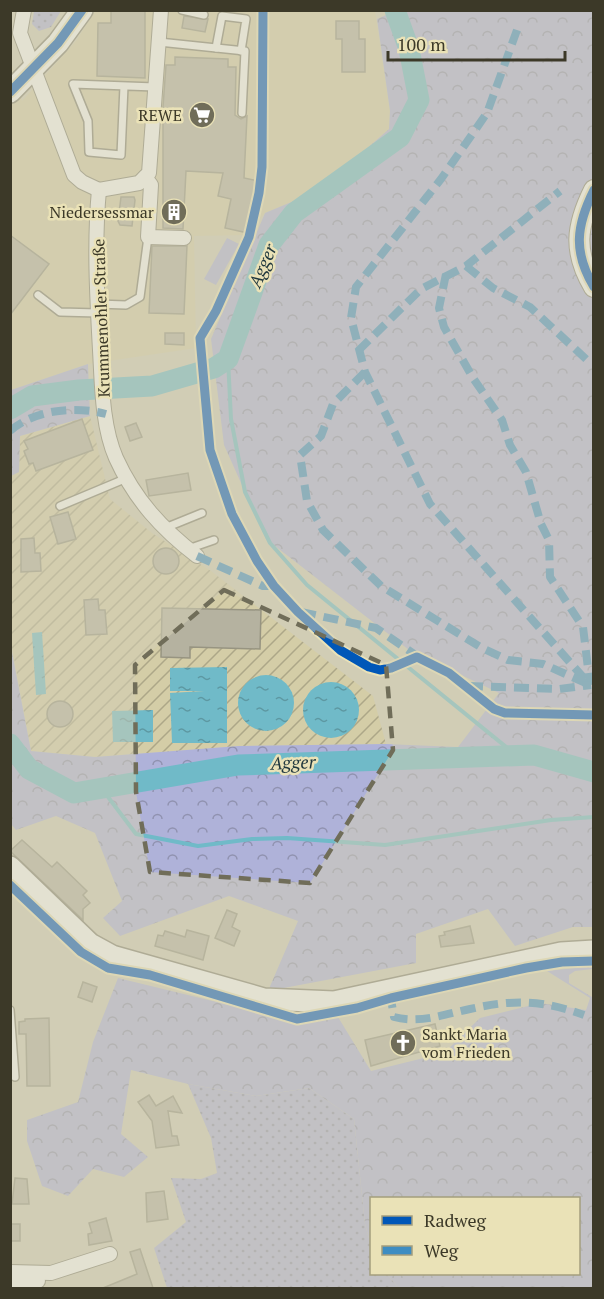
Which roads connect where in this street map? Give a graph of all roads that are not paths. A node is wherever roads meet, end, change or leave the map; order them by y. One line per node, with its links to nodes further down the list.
1 (24, 10): 11 (street)
2 (82, 10): 11 (main road)
3 (161, 10): 7 (street)
4 (182, 10): 6 (lane)
5 (262, 10): 10 (lane)
6 (204, 15)
7 (159, 42): 8 (lane); 13 (street)
8 (216, 48): 9 (lane); 9 (lane)
9 (241, 51): 15 (lane)
10 (263, 54)
11 (33, 70): 14 (main road); 17 (street)
12 (124, 86): 12 (lane); 13 (lane)
13 (155, 87): 16 (street)
14 (10, 92)
15 (242, 113)
16 (145, 177): 17 (street); 19 (street)
17 (99, 190): 23 (street, Krummenohler Straße)
18 (594, 190): 21 (main road)
19 (148, 237): 20 (street); 23 (lane)
20 (184, 238)
21 (594, 287)
22 (38, 295): 23 (lane)
23 (98, 308): 24 (street, Krummenohler Straße)
24 (127, 478): 25 (lane); 27 (street, Krummenohler Straße)
25 (60, 506)
26 (202, 513): 27 (lane)
27 (163, 529): 29 (street, Krummenohler Straße)
28 (214, 540): 29 (lane)
29 (193, 553)
30 (10, 867): 31 (main road)
31 (594, 951)
32 (10, 1010): 33 (lane)
33 (15, 1077)
34 (10, 1272): 35 (street)
35 (10, 1282)

